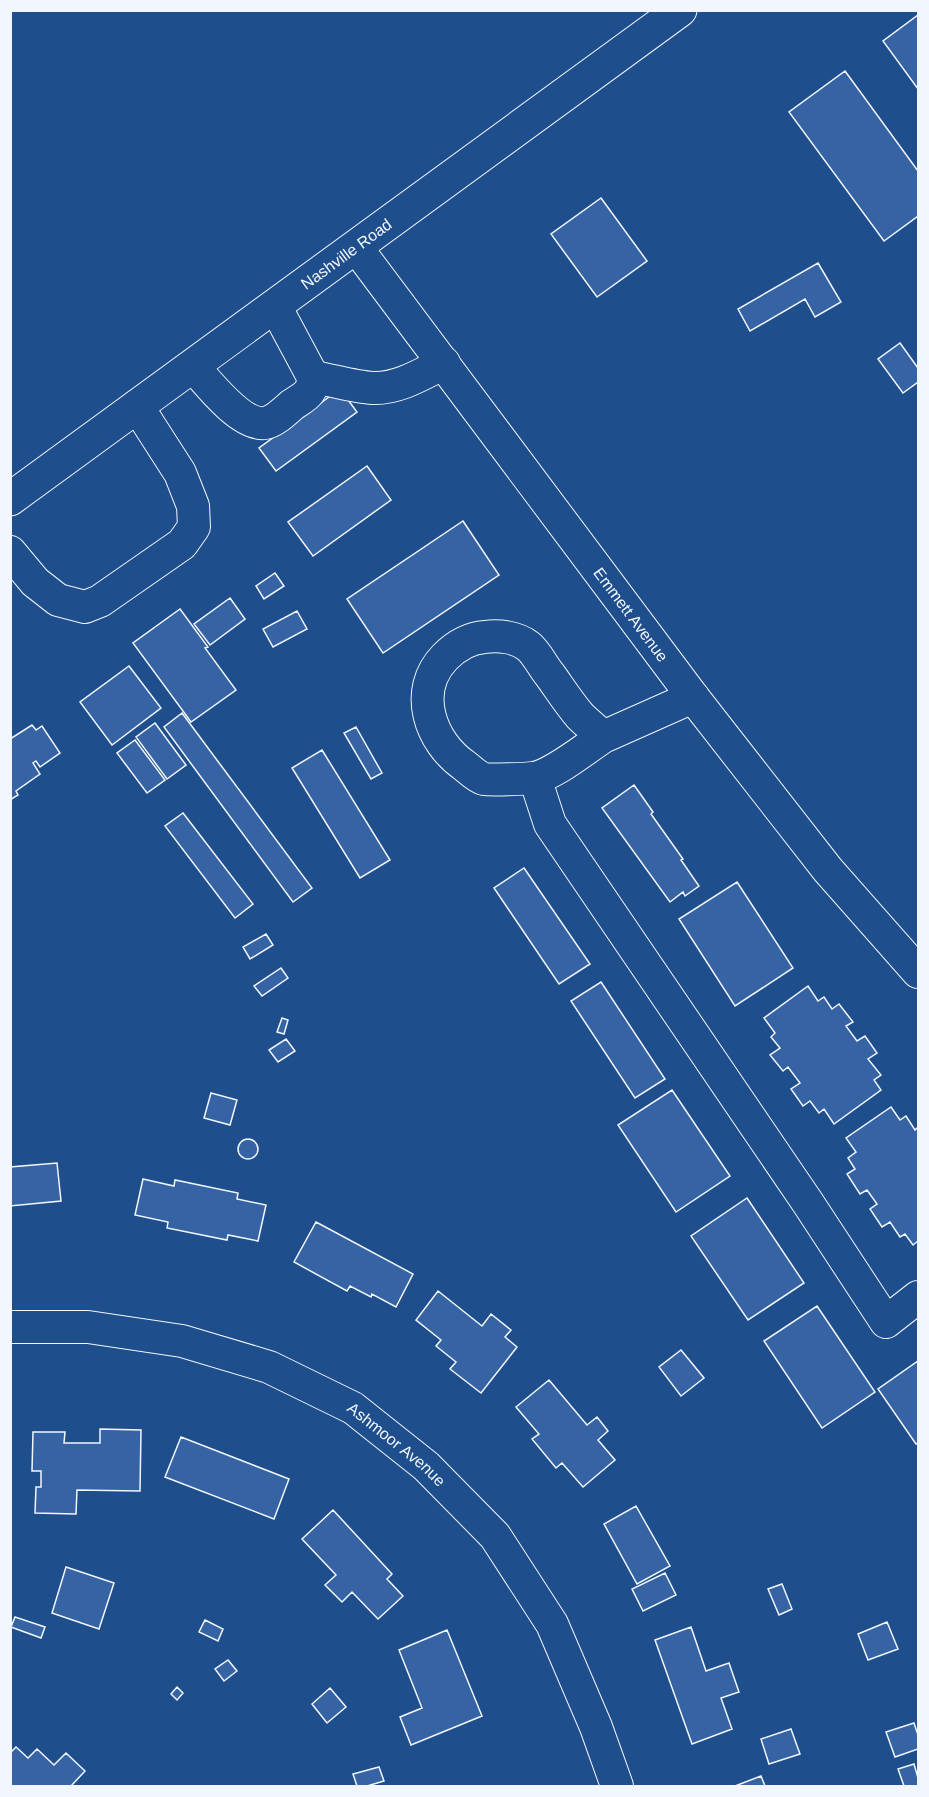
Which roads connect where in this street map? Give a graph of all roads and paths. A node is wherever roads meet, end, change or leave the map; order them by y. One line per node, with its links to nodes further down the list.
1 (680, 10): 2 (main road, Nashville Road)
2 (356, 247): 3 (main road, Nashville Road); 4 (street, Emmett Avenue)
3 (275, 306): 5 (main road, Nashville Road); 6 (street)
4 (444, 363): 6 (street); 10 (street, Emmett Avenue)
5 (193, 366): 6 (street); 7 (main road, Nashville Road)
6 (313, 377)
7 (137, 406): 8 (main road, Nashville Road); 9 (street)
8 (10, 499)
9 (10, 552)
10 (693, 697): 11 (street); 13 (street, Emmett Avenue)
11 (603, 737): 12 (street); 12 (street)
12 (535, 778): 14 (street)
13 (918, 972)
14 (918, 1297)
15 (10, 1327): 16 (street, Ashmoor Avenue)
16 (617, 1786)

